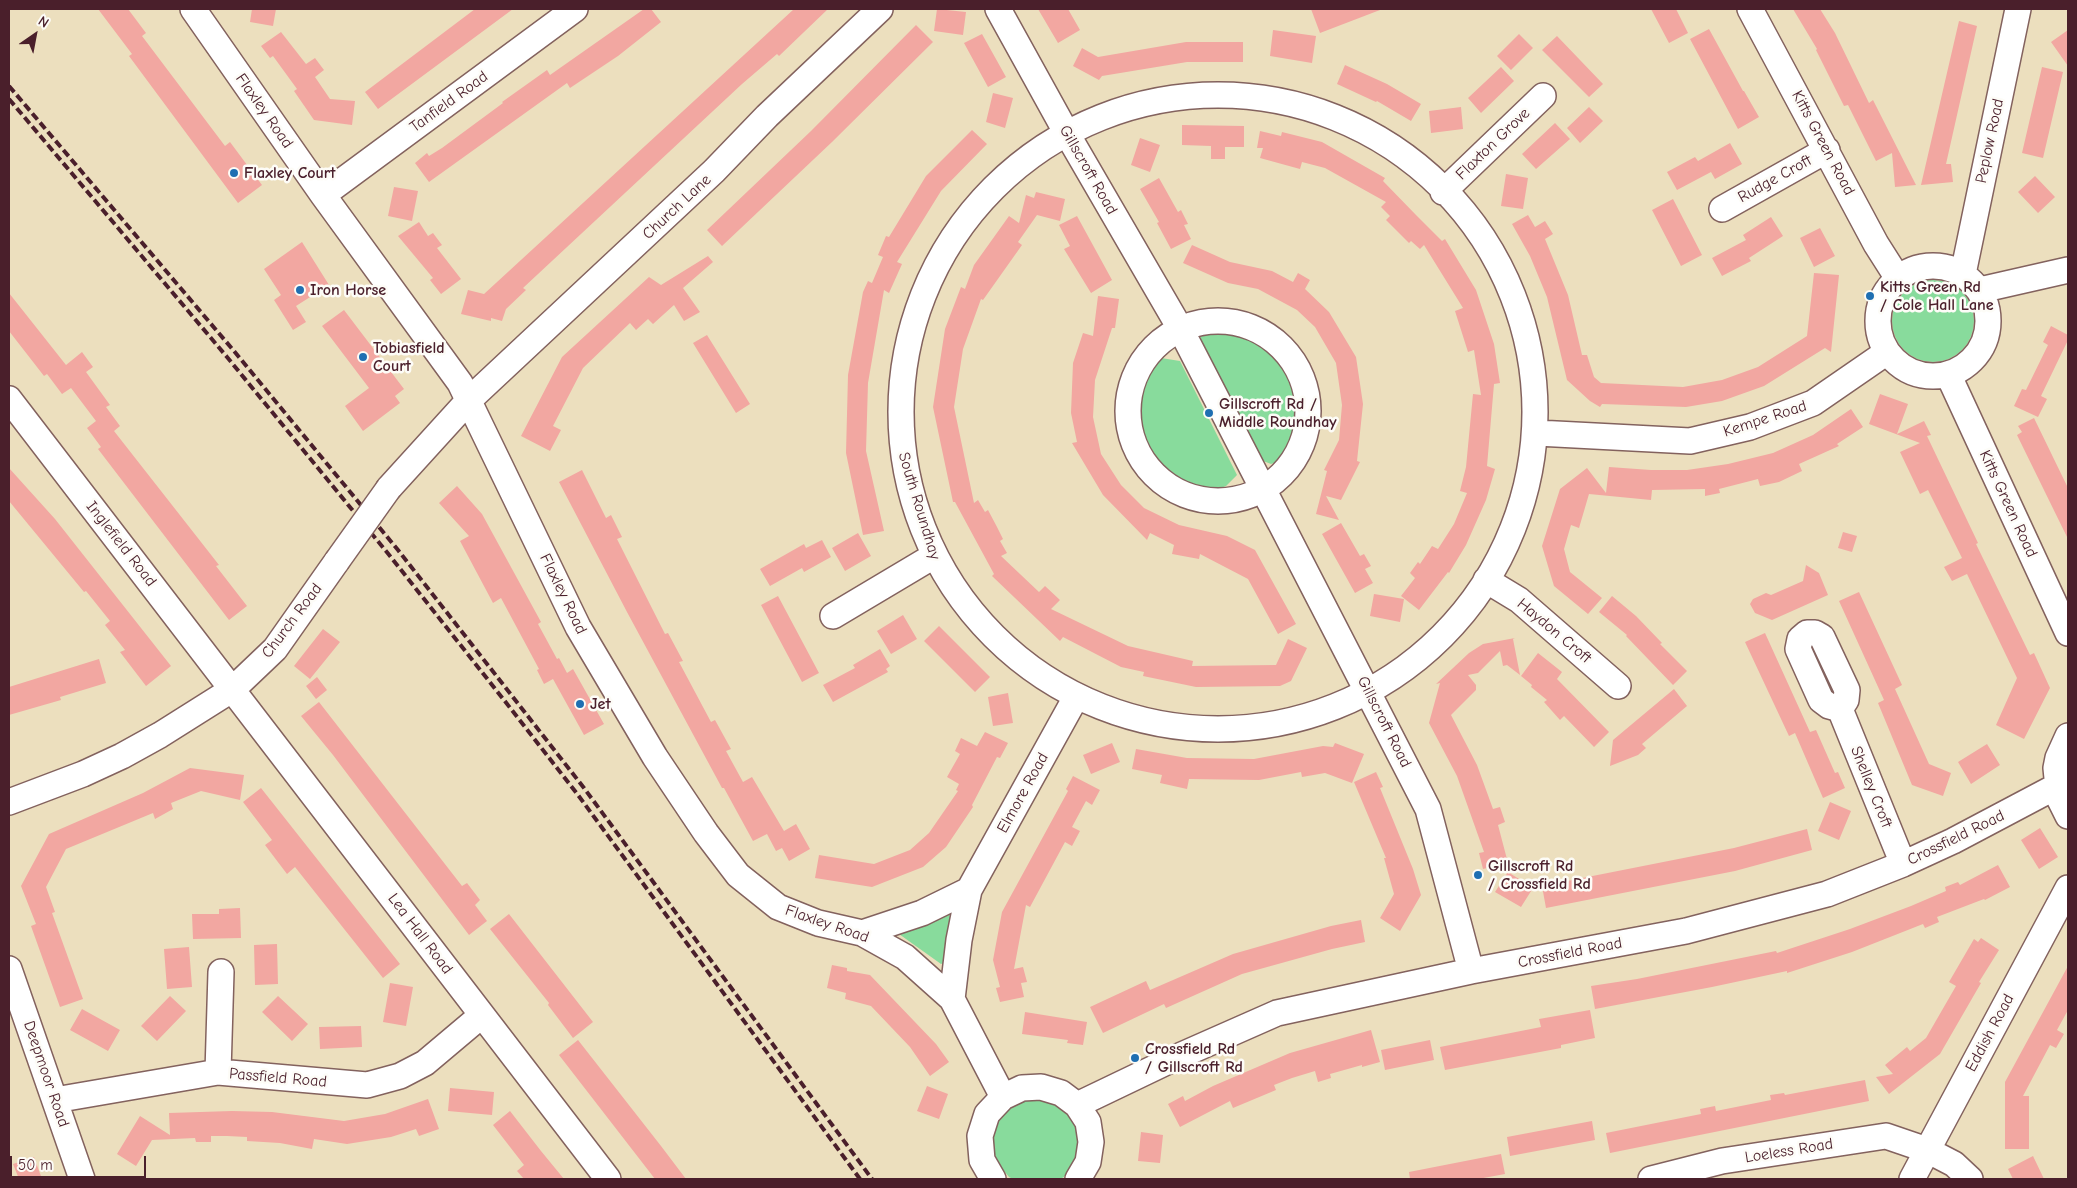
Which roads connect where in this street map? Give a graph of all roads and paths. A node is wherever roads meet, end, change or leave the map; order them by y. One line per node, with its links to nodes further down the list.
1 (575, 9): 11 (street, Tanfield Road)
2 (880, 9): 20 (street, Church Lane)
3 (998, 9): 8 (street, Gillscroft Road)
4 (1750, 9): 9 (street, Kitts Green Road)
5 (2018, 9): 15 (street, Peplow Road)
6 (195, 10): 11 (street, Flaxley Road)
7 (1543, 96): 10 (street, Flaxton Grove)
8 (1066, 132): 10 (street, South Roundhay); 16 (street, Gillscroft Road); 23 (street, South Roundhay)
9 (1827, 150): 12 (street, Rudge Croft); 14 (street, Kitts Green Road)
10 (1443, 192): 21 (street, South Roundhay)
11 (323, 195): 20 (street, Flaxley Road)
12 (1722, 209)
13 (2068, 270): 15 (street)
14 (1897, 277): 15 (street); 17 (street)
15 (1971, 282): 18 (street)
16 (1181, 330): 22 (street, Gillscroft Road); 22 (street); 22 (street)
17 (1887, 352): 18 (street); 21 (street, Kempe Road)
18 (1948, 374): 26 (street, Kitts Green Road)
19 (9, 399): 28 (street, Inglefield Road)
20 (469, 400): 28 (street, Church Road, bridge); 39 (street, Flaxley Road)
21 (1537, 433): 24 (street, South Roundhay)
22 (1261, 487): 29 (street, Gillscroft Road)
23 (932, 557): 25 (street); 30 (street, South Roundhay)
24 (1486, 580): 27 (street, Haydon Croft); 29 (street, South Roundhay)
25 (833, 616)
26 (2068, 633)
27 (1618, 686)
28 (233, 689): 34 (street, Church Road); 44 (street, Lea Hall Road)
29 (1368, 690): 30 (street, South Roundhay); 42 (street, Gillscroft Road)
30 (1076, 697): 38 (street, Elmore Road)
31 (1840, 709): 36 (street, Shelley Croft)
32 (2068, 736): 33 (street)
33 (2057, 786): 35 (street); 36 (street, Crossfield Road)
34 (9, 802)
35 (2068, 816)
36 (1903, 864): 42 (street, Crossfield Road)
37 (2068, 888): 49 (street, Eddish Road)
38 (969, 890): 39 (street); 43 (street, Elmore Road)
39 (862, 933): 43 (street, Flaxley Road)
40 (9, 969): 47 (street, Deepmoor Road)
41 (221, 972): 45 (street)
42 (1471, 972): 48 (street, Crossfield Road)
43 (952, 999): 46 (street, Flaxley Road)
44 (482, 1015): 45 (street, Passfield Road); 52 (street, Lea Hall Road)
45 (218, 1072): 47 (street, Passfield Road)
46 (1003, 1097): 48 (street); 53 (street)
47 (55, 1100): 51 (street, Deepmoor Road)
48 (1077, 1105): 50 (street)
49 (1927, 1150): 54 (street, Loeless Road); 55 (street, Eddish Road); 56 (street, Loeless Road)
50 (1081, 1178)
51 (82, 1179)
52 (608, 1179)
53 (993, 1179)
54 (1651, 1179)
55 (1912, 1179)
56 (1970, 1179)

